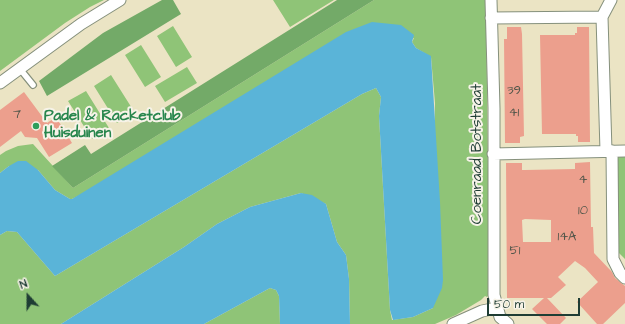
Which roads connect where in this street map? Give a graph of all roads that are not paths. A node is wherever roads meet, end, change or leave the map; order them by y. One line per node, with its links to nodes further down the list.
1 (120, 0): 6 (street)
2 (491, 0): 5 (street, Coenraad Botstraat)
3 (611, 0): 4 (street)
4 (602, 16): 5 (street); 9 (street)
5 (492, 18): 11 (street, Coenraad Botstraat)
6 (20, 68): 7 (street); 8 (lane)
7 (0, 83)
8 (33, 85)
9 (609, 151): 10 (street); 11 (street); 12 (street)
10 (625, 152)
11 (493, 154): 13 (street, Coenraad Botstraat)
12 (625, 278)
13 (497, 308): 14 (street); 15 (street)
14 (453, 324)
15 (508, 324)

